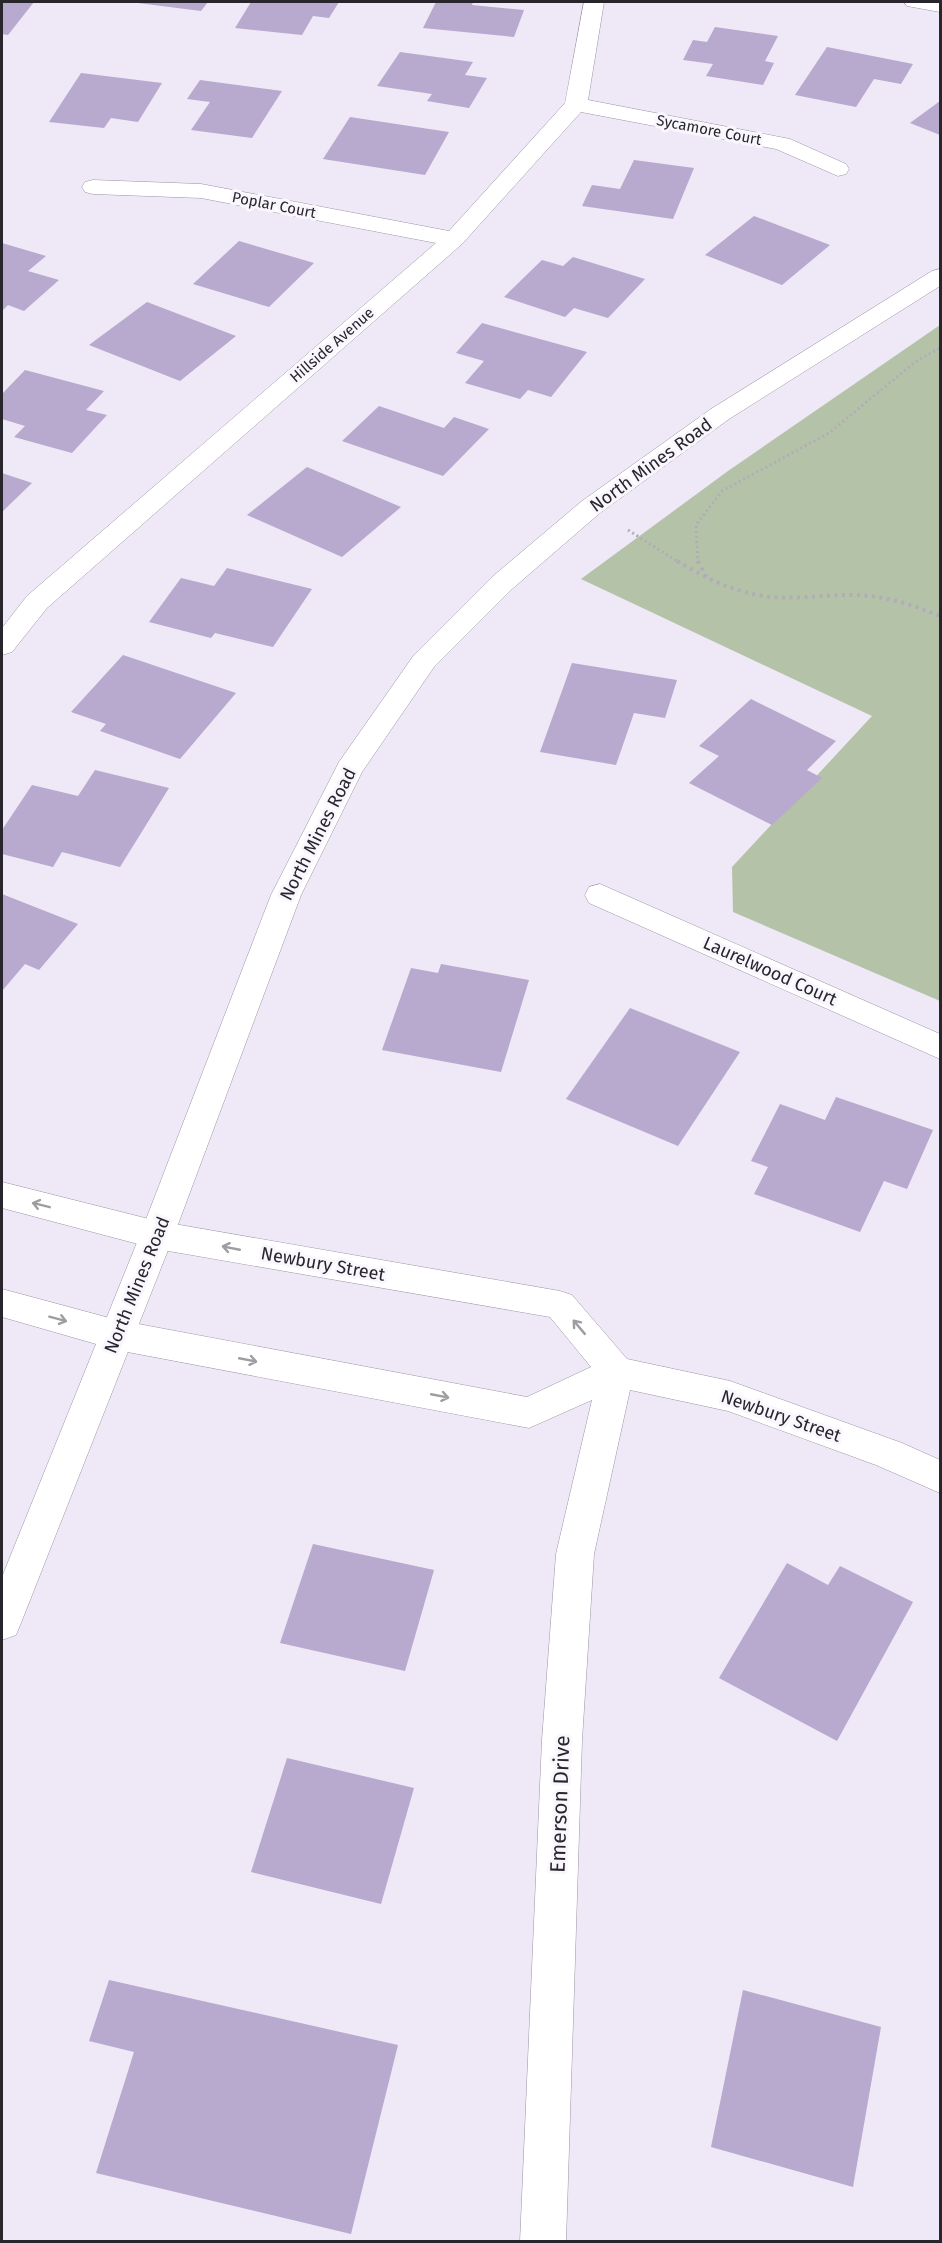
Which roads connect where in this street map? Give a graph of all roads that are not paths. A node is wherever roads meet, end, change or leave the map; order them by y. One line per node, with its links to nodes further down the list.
1 (594, 2): 4 (street)
2 (914, 2): 3 (street)
3 (940, 6)
4 (576, 104): 5 (street, Sycamore Court); 7 (street, Hillside Avenue)
5 (838, 169)
6 (93, 187): 7 (street, Poplar Court)
7 (454, 239): 9 (street, Hillside Avenue)
8 (940, 276): 13 (street, North Mines Road)
9 (2, 646)
10 (600, 895): 11 (street, Laurelwood Court)
11 (940, 1047)
12 (2, 1195): 13 (street, Newbury Street, one-way to 12)
13 (157, 1235): 15 (street, North Mines Road); 16 (street, Newbury Street, one-way to 13)
14 (2, 1303): 15 (street, one-way to 15)
15 (117, 1335): 16 (street, one-way to 16); 18 (street, North Mines Road)
16 (616, 1372): 17 (street, Newbury Street); 19 (street, Emerson Drive)
17 (940, 1478)
18 (2, 1623)
19 (543, 2241)

